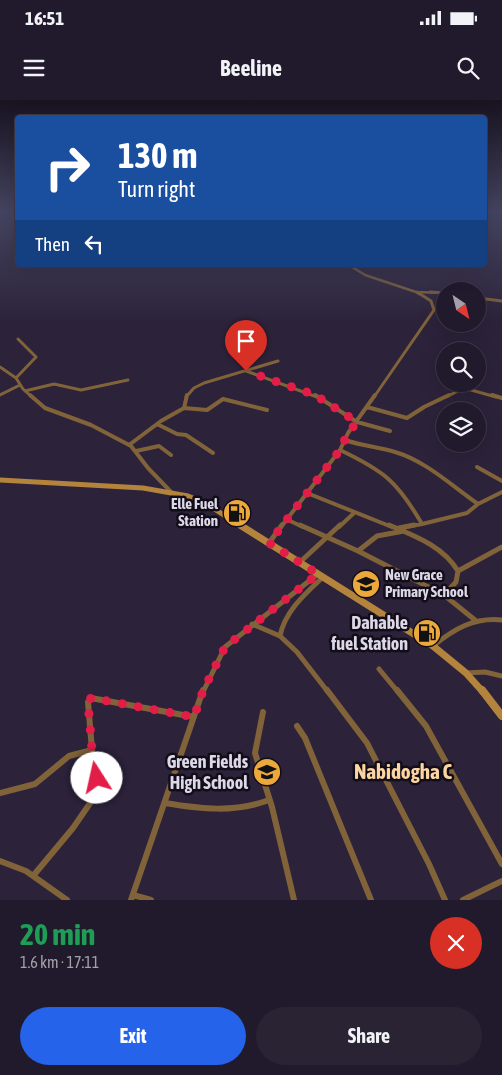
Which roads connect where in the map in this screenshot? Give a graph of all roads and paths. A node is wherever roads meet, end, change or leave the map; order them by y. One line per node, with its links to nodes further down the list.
1 (352, 267): 2 (street)
2 (416, 292): 3 (street); 16 (street)
3 (436, 293)
4 (486, 299): 5 (street)
5 (502, 301)
6 (18, 339): 10 (street)
7 (278, 361): 9 (street)
8 (0, 367): 10 (street)
9 (246, 371): 17 (street); 19 (street)
10 (16, 378): 12 (street)
11 (128, 380): 13 (street)
12 (20, 385): 13 (street); 14 (street)
13 (25, 391): 23 (street)
14 (0, 395)
15 (502, 398): 16 (street)
16 (367, 407): 19 (street)
17 (184, 408): 18 (street); 20 (street)
18 (267, 410)
19 (357, 422): 21 (street); 22 (street)
20 (157, 424): 23 (street); 26 (street)
21 (390, 431)
22 (345, 440): 24 (street); 34 (street)
23 (129, 445): 25 (street)
24 (340, 450): 33 (street); 37 (street)
25 (136, 451): 27 (street); 31 (street)
26 (213, 453)
27 (171, 455)
28 (476, 467): 30 (street)
29 (0, 480): 31 (street)
30 (502, 481)
31 (171, 492): 41 (street)
32 (502, 492): 34 (street)
33 (307, 493): 35 (street); 36 (street)
34 (478, 504): 37 (street)
35 (354, 513): 38 (street); 40 (street)
36 (288, 520): 40 (street); 41 (street)
37 (422, 524): 38 (street)
38 (399, 528): 39 (street)
39 (405, 531): 43 (street); 45 (street)
40 (326, 537): 43 (street); 44 (street)
41 (269, 543): 44 (street)
42 (502, 547): 45 (street)
43 (358, 551): 47 (street)
44 (299, 563): 46 (street)
45 (458, 571): 47 (street)
46 (320, 576): 50 (street); 51 (street); 52 (street)
47 (444, 595): 48 (street)
48 (474, 620): 49 (street); 52 (street)
49 (502, 620)
50 (252, 624): 51 (street); 58 (street)
51 (280, 636): 74 (street)
52 (433, 646): 54 (street)
53 (379, 669): 65 (street)
54 (466, 673): 55 (street); 57 (street)
55 (502, 676)
56 (263, 712): 62 (street)
57 (502, 716)
58 (194, 717): 60 (street); 63 (street)
59 (297, 726): 73 (street)
60 (92, 750): 61 (street); 66 (street)
61 (0, 793)
62 (269, 800): 63 (street); 72 (street)
63 (165, 803): 68 (street)
64 (0, 861): 66 (street)
65 (502, 864)
66 (33, 876): 69 (street)
67 (502, 881): 70 (street)
68 (132, 897): 71 (street)
69 (61, 898)
70 (473, 898): 75 (street)
71 (151, 900)
72 (294, 900)
73 (371, 900)
74 (445, 900)
75 (463, 900)

